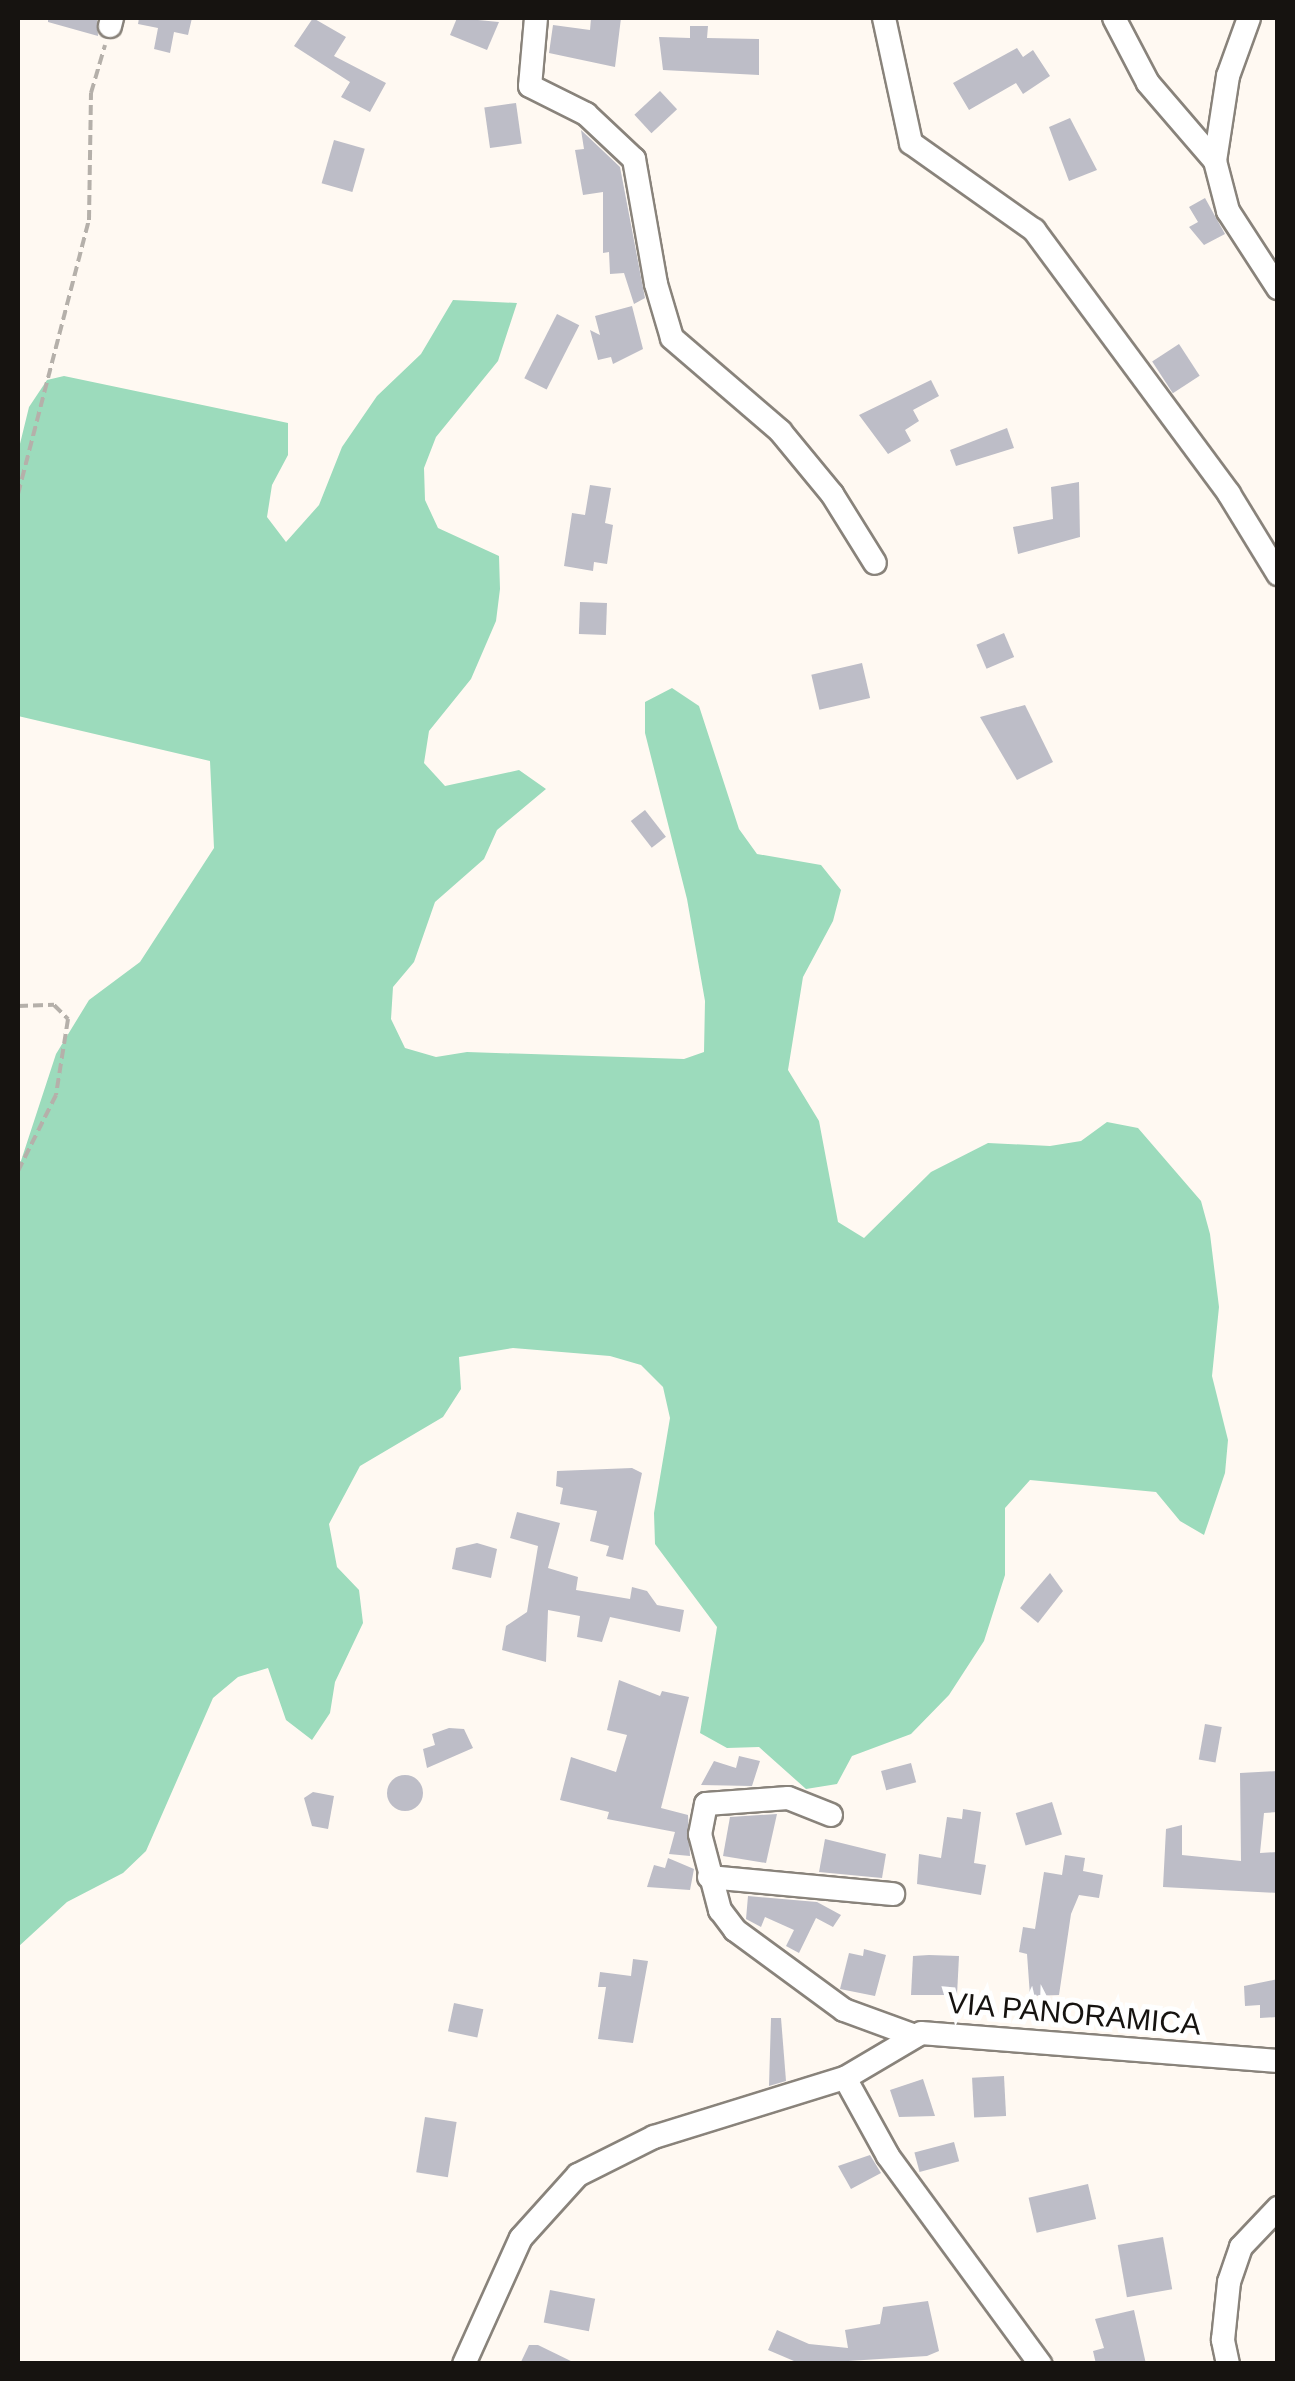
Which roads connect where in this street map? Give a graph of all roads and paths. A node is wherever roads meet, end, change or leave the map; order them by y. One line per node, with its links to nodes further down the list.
1 (536, 18): 9 (street)
2 (884, 18): 10 (street)
3 (1114, 18): 6 (street)
4 (1248, 18): 6 (street)
5 (111, 22): 8 (path)
6 (1215, 161): 7 (street)
7 (1278, 288)
8 (18, 494)
9 (875, 563)
10 (1278, 574)
11 (18, 1006): 12 (path)
12 (18, 1171)
13 (831, 1815): 14 (street)
14 (709, 1877): 15 (street); 16 (street)
15 (893, 1894)
16 (915, 2036): 17 (street, VIA PANORAMICA); 18 (street, VIA PANORAMICA)
17 (1278, 2061)
18 (845, 2078): 20 (street, VIA PANORAMICA); 21 (street)
19 (1278, 2208): 22 (street)
20 (464, 2364)
21 (1040, 2364)
22 (1228, 2364)

